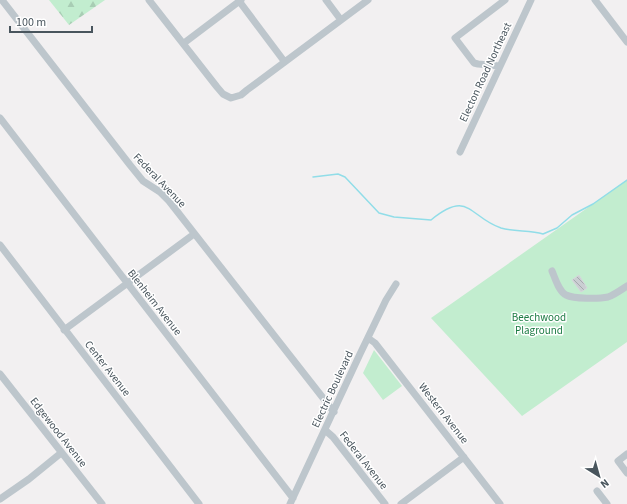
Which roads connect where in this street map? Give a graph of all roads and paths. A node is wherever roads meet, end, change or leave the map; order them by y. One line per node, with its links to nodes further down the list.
1 (2, 0): 16 (street, Federal Avenue)
2 (149, 0): 11 (street)
3 (326, 0): 9 (street)
4 (368, 0): 9 (street)
5 (505, 0): 13 (street)
6 (530, 0): 13 (street, Electon Road Northeast)
7 (595, 0): 10 (street)
8 (240, 1): 11 (street); 12 (street)
9 (341, 20): 12 (street)
10 (627, 42)
11 (184, 43): 12 (street)
12 (284, 61)
13 (500, 66): 15 (street, Electon Road Northeast)
14 (0, 118): 19 (street, Blenheim Avenue)
15 (460, 152)
16 (194, 234): 19 (street); 25 (street, Federal Avenue)
17 (0, 245): 22 (street, Center Avenue)
18 (552, 271): 21 (street)
19 (127, 284): 22 (street); 33 (street, Blenheim Avenue)
20 (396, 284): 23 (street, Electric Boulevard)
21 (627, 286)
22 (64, 330): 35 (street, Center Avenue)
23 (368, 338): 25 (street, Electric Boulevard); 29 (street, Western Avenue)
24 (1, 378): 27 (street, Edgewood Avenue)
25 (334, 412): 26 (street, Electric Boulevard)
26 (325, 430): 33 (street, Electric Boulevard); 36 (street, Federal Avenue)
27 (61, 453): 32 (street); 34 (street, Edgewood Avenue)
28 (627, 454): 30 (street)
29 (464, 457): 37 (street); 38 (street, Western Avenue)
30 (627, 473)
31 (596, 491): 39 (street)
32 (0, 499)
33 (292, 501)
34 (102, 504)
35 (199, 504)
36 (385, 504)
37 (401, 504)
38 (500, 504)
39 (607, 504)

